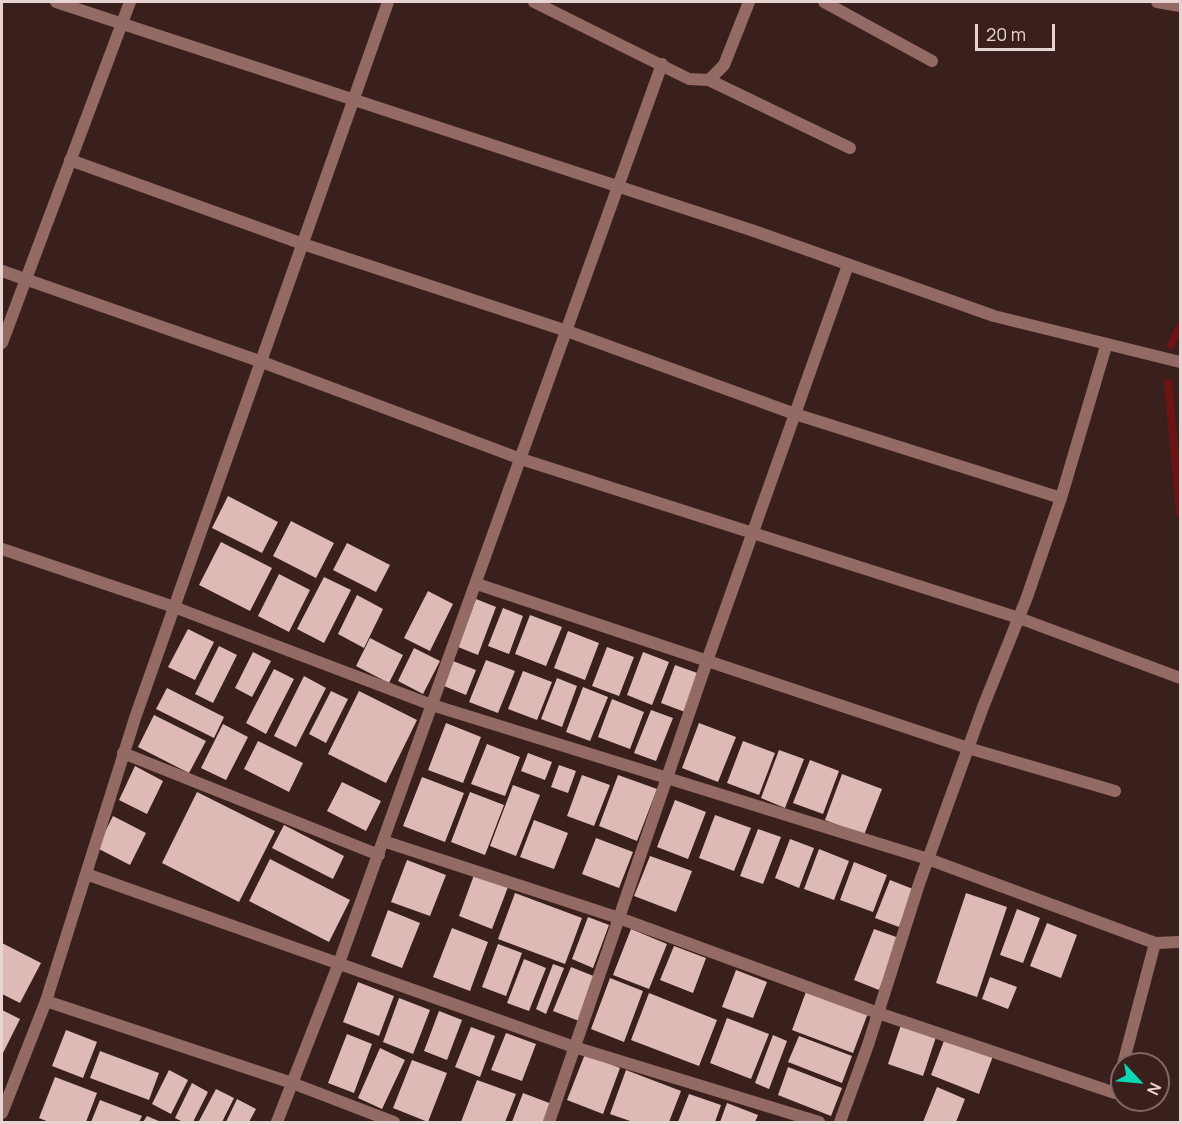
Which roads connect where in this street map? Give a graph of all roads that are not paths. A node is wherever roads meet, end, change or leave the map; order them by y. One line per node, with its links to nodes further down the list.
1 (56, 2): 9 (street)
2 (130, 2): 9 (street)
3 (388, 2): 13 (street)
4 (534, 2): 11 (street)
5 (749, 2): 12 (street)
6 (824, 2): 10 (street)
7 (1157, 2): 8 (street)
8 (1180, 6)
9 (121, 23): 13 (street); 15 (street)
10 (932, 61)
11 (662, 64): 12 (street); 16 (street)
12 (709, 80): 14 (street)
13 (352, 98): 16 (street); 17 (street)
14 (850, 148)
15 (70, 160): 17 (street); 20 (street)
16 (619, 187): 18 (street); 21 (street)
17 (303, 244): 21 (street); 24 (street)
18 (848, 265): 23 (street); 26 (street)
19 (2, 271): 20 (street)
20 (26, 280): 22 (street); 24 (street)
21 (567, 331): 26 (street); 27 (street)
22 (2, 343)
23 (1107, 346): 25 (street); 28 (street)
24 (262, 362): 27 (street); 32 (street)
25 (1180, 362)
26 (795, 414): 28 (street); 29 (street)
27 (521, 459): 29 (street); 31 (street)
28 (1061, 498): 33 (street)
29 (752, 533): 33 (street); 34 (street)
30 (2, 549): 32 (street)
31 (477, 584): 34 (street); 36 (street)
32 (174, 607): 36 (street); 38 (street)
33 (1019, 618): 35 (street); 37 (street)
34 (707, 661): 37 (street); 39 (street)
35 (1180, 678)
36 (432, 705): 39 (street); 41 (street)
37 (968, 748): 40 (street); 43 (street)
38 (123, 753): 42 (street); 44 (street)
39 (667, 777): 43 (street); 45 (street)
40 (1115, 791)
41 (383, 841): 42 (street); 45 (street)
42 (379, 855): 48 (street)
43 (928, 859): 47 (street); 50 (street)
44 (86, 874): 48 (street); 49 (street)
45 (619, 918): 50 (street); 51 (street)
46 (1180, 942): 47 (street)
47 (1155, 943): 52 (street)
48 (339, 963): 51 (street); 53 (street)
49 (46, 1001): 53 (street); 55 (street)
50 (878, 1013): 54 (street); 60 (street)
51 (574, 1047): 58 (street); 59 (street)
52 (1127, 1052)
53 (292, 1083): 56 (street); 57 (street)
54 (1110, 1091)
55 (2, 1113)
56 (277, 1122)
57 (394, 1122)
58 (549, 1122)
59 (819, 1122)
60 (840, 1122)

